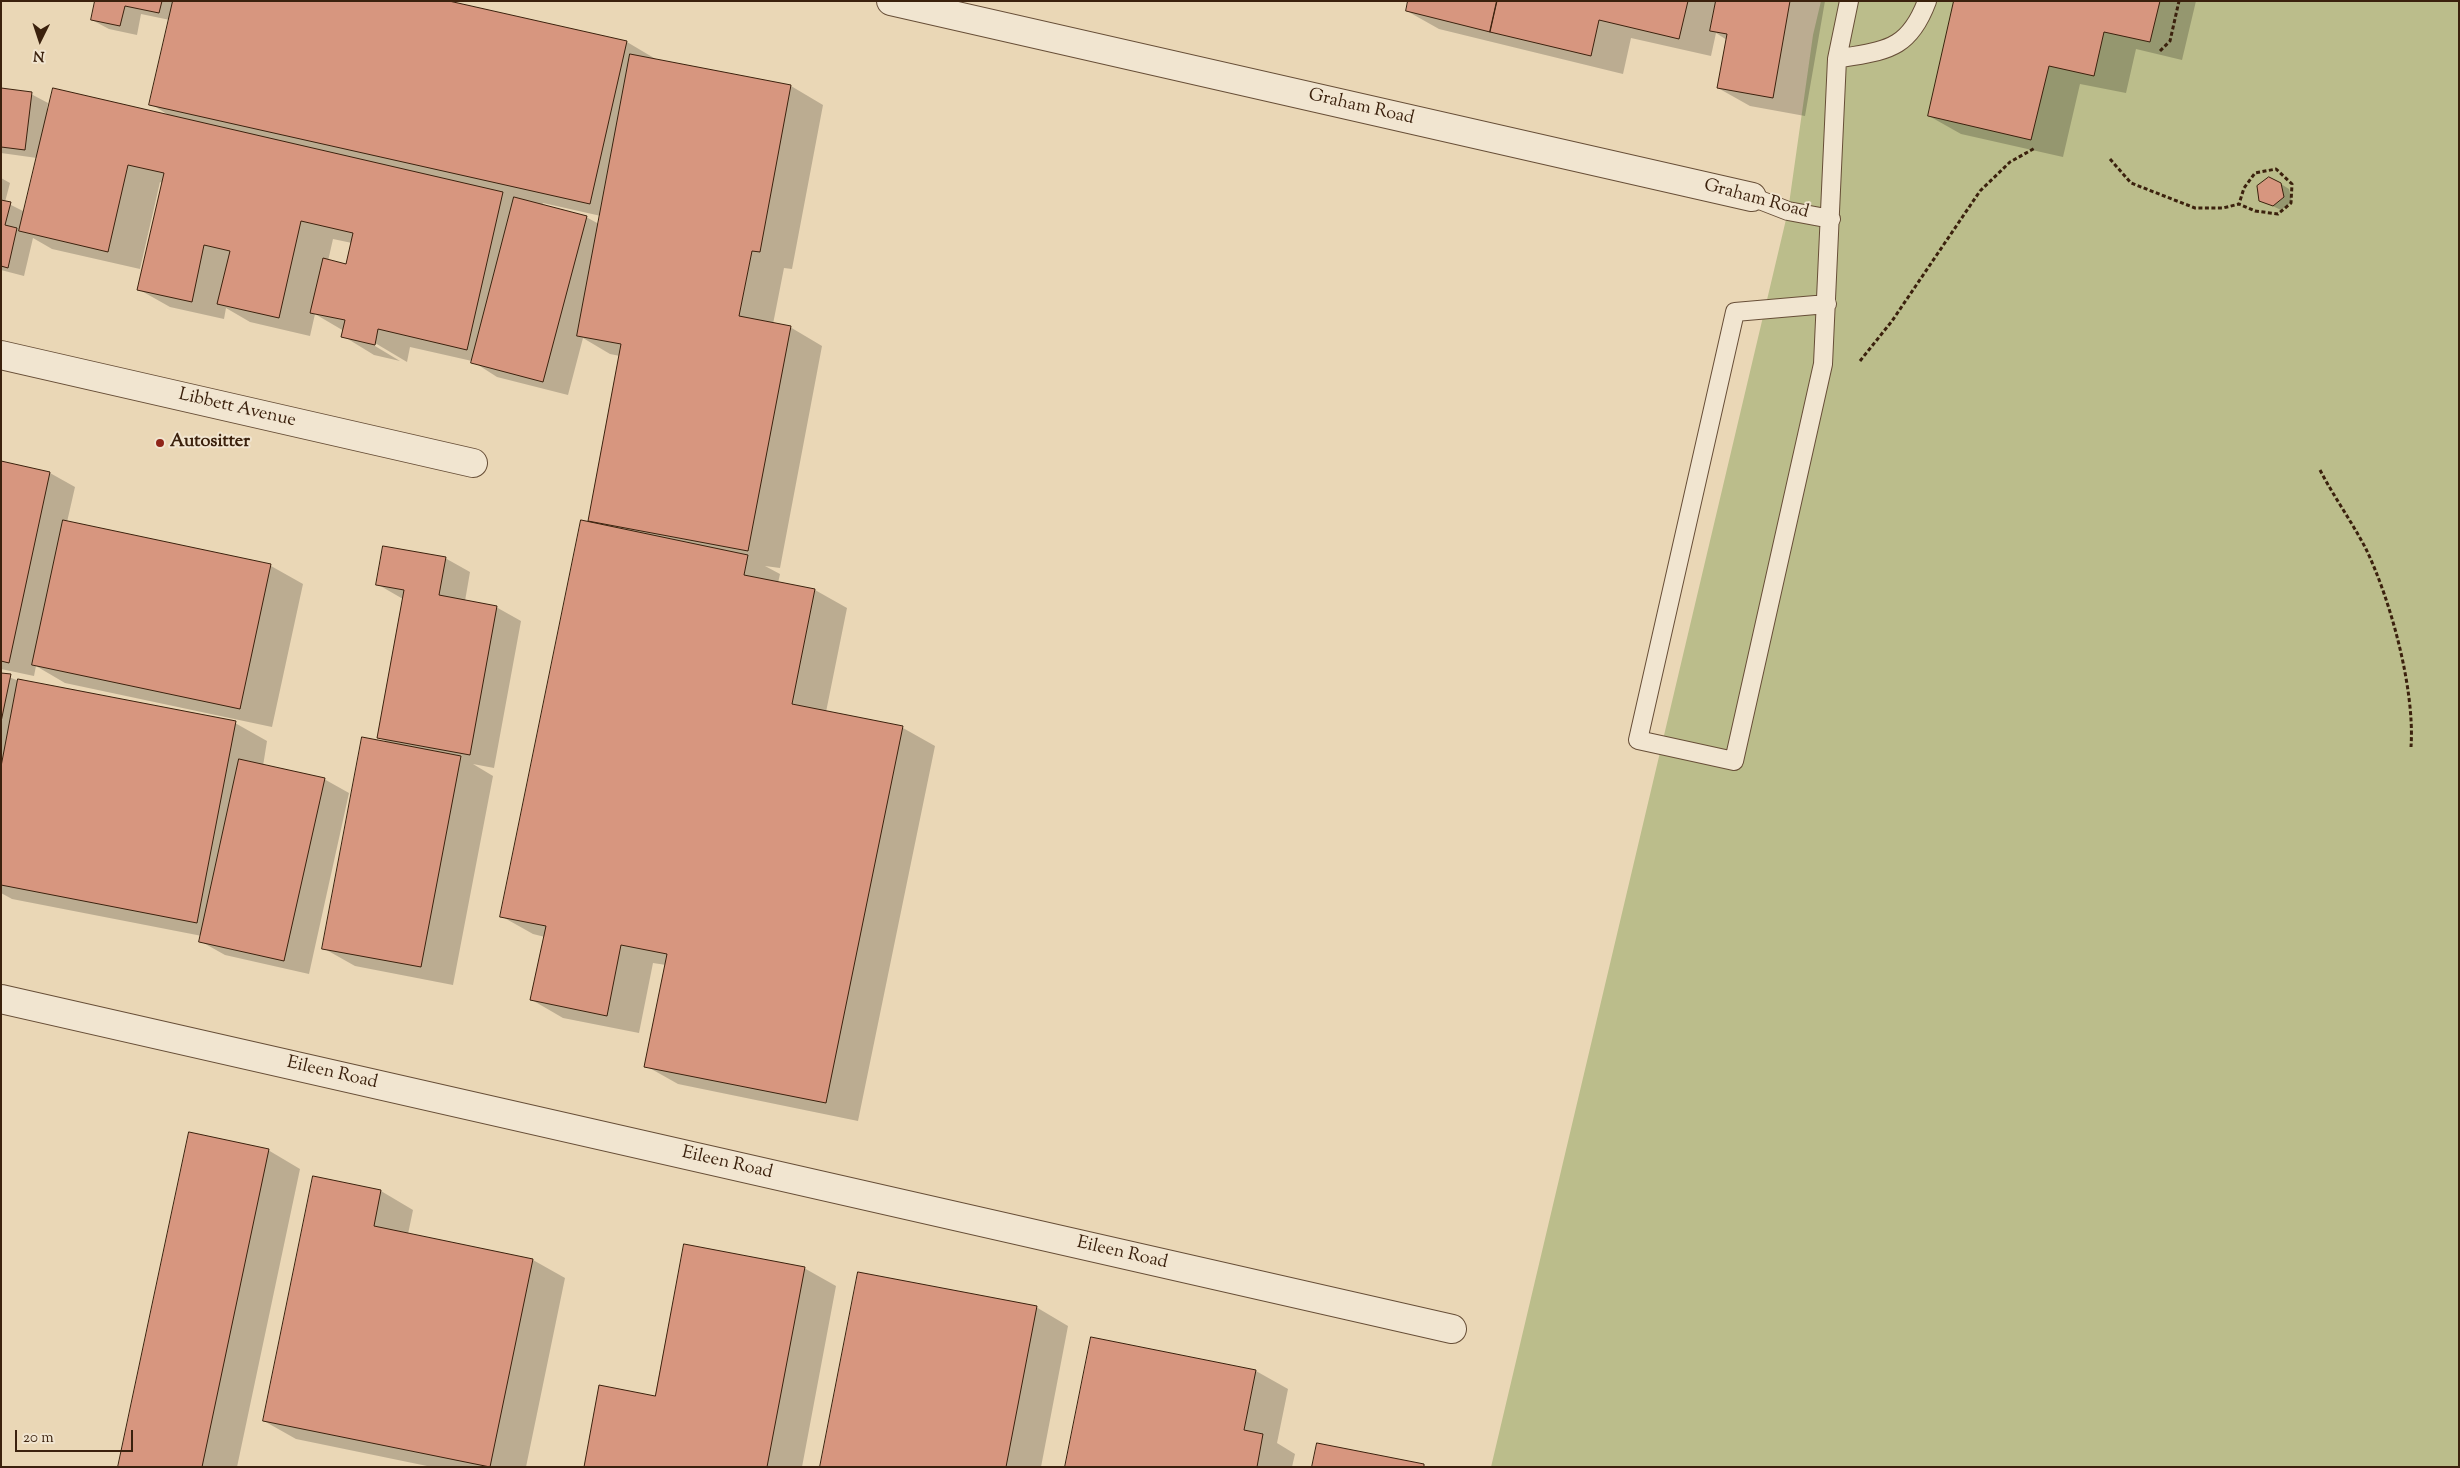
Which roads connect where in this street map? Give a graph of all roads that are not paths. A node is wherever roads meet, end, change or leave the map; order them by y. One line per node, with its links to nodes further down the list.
1 (891, 1): 5 (street, Graham Road)
2 (1849, 1): 4 (lane)
3 (1927, 1): 4 (lane)
4 (1837, 59): 6 (lane)
5 (1752, 197): 6 (lane, Graham Road)
6 (1831, 219): 7 (lane)
7 (1827, 304): 7 (lane)
8 (1, 354): 9 (street, Libbett Avenue)
9 (474, 463)
10 (1, 999): 11 (street, Eileen Road)
11 (1452, 1329)

